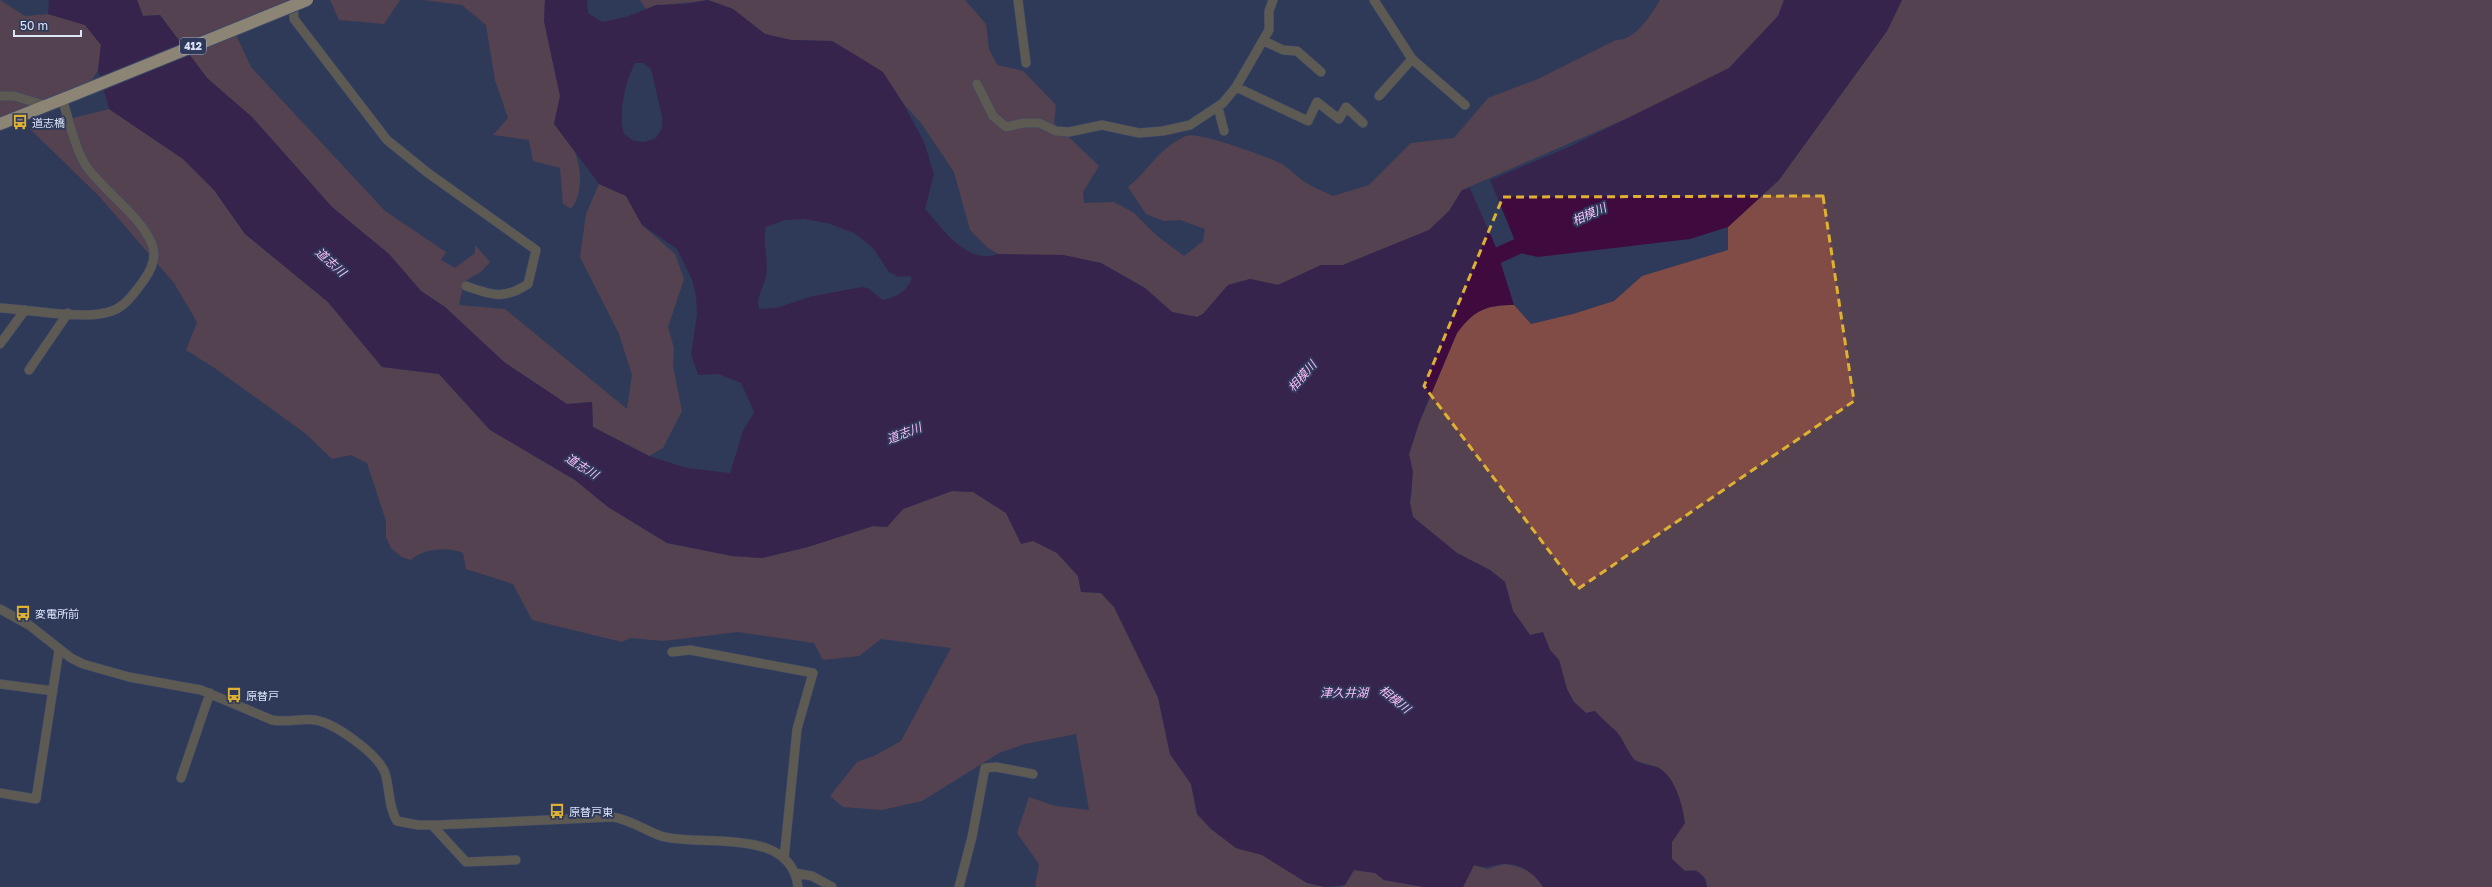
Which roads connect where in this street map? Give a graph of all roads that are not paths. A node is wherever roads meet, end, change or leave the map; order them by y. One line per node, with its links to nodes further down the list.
1 (293, 0): 21 (street)
2 (307, 0): 14 (highway, 412, bridge)
3 (1018, 0): 8 (street)
4 (1273, 0): 6 (street)
5 (1374, 0): 7 (street)
6 (1264, 41): 9 (street); 11 (street)
7 (1412, 59): 13 (street); 15 (street)
8 (1026, 63)
9 (1321, 72)
10 (978, 84): 17 (street)
11 (1236, 87): 17 (street); 18 (street)
12 (0, 96): 16 (street)
13 (1379, 96)
14 (62, 99): 16 (highway, 412); 24 (street)
15 (1465, 105)
16 (47, 106): 19 (highway, 412)
17 (1218, 107): 20 (street)
18 (1363, 123)
19 (0, 124)
20 (1224, 131)
21 (466, 286)
22 (0, 308): 23 (street)
23 (24, 310): 24 (street); 25 (street)
24 (68, 313): 26 (street)
25 (0, 344)
26 (29, 370)
27 (0, 609): 28 (street)
28 (59, 650): 31 (street); 32 (street)
29 (672, 652): 37 (street)
30 (0, 684): 31 (street)
31 (53, 691): 35 (street)
32 (210, 692): 34 (street); 36 (street)
33 (1033, 774): 42 (street)
34 (181, 778)
35 (0, 792)
36 (432, 825): 37 (street); 38 (street)
37 (784, 859): 39 (street)
38 (516, 860)
39 (796, 873): 40 (street); 41 (street)
40 (798, 887)
41 (832, 887)
42 (959, 887)

